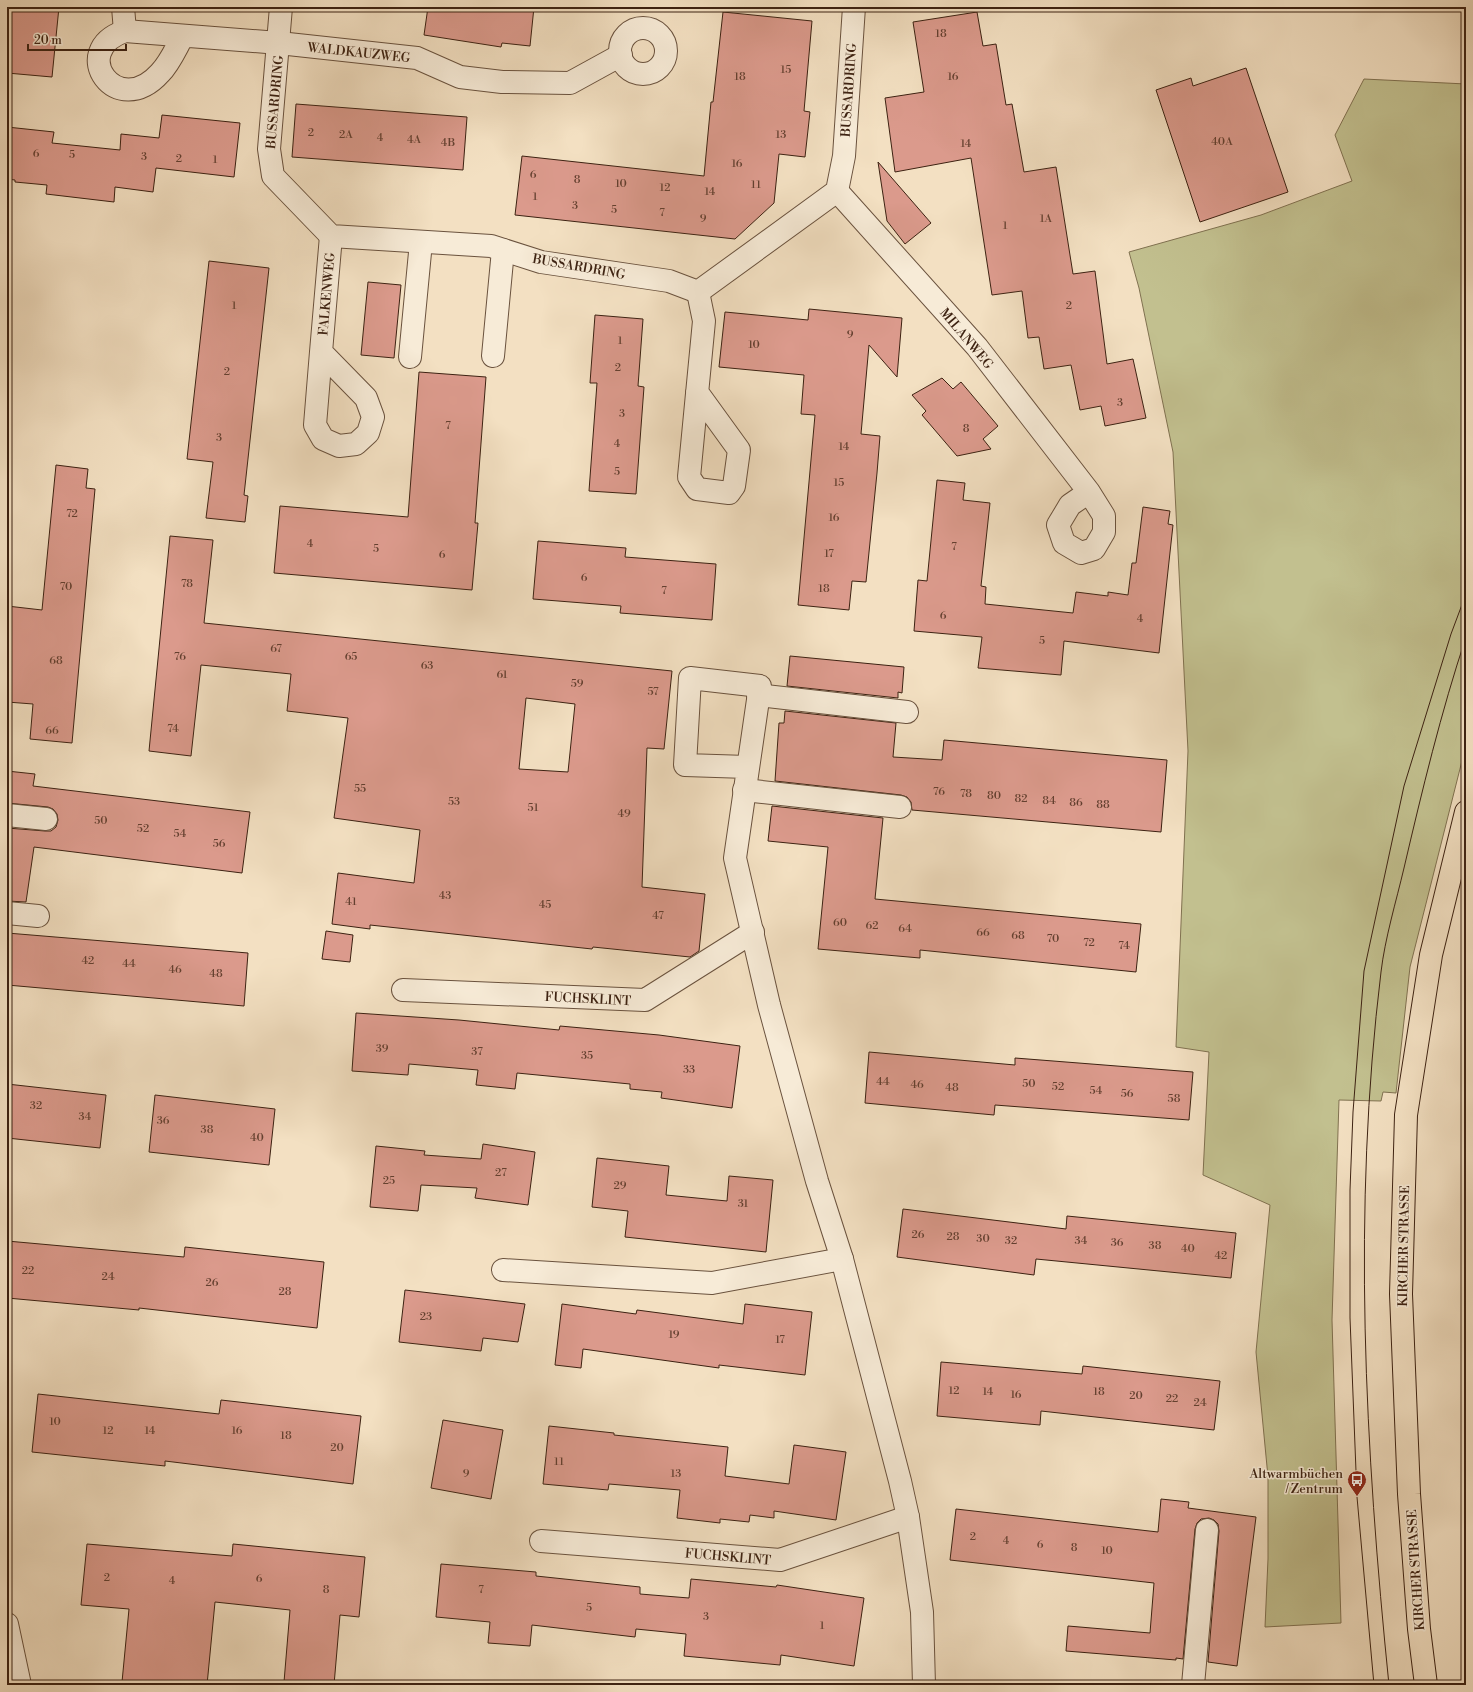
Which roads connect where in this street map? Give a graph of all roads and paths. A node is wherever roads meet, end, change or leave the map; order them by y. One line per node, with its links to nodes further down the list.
1 (123, 7): 4 (street)
2 (281, 7): 6 (street, BUSSARDRING)
3 (854, 7): 8 (street, BUSSARDRING)
4 (125, 31): 5 (street, WALDKAUZWEG); 5 (street)
5 (183, 36): 6 (street, WALDKAUZWEG)
6 (279, 43): 7 (street, WALDKAUZWEG); 9 (street, BUSSARDRING)
7 (621, 55)
8 (837, 191): 12 (street); 17 (street, MILANWEG)
9 (331, 236): 10 (street, BUSSARDRING); 13 (street, FALKENWEG)
10 (421, 242): 11 (street, BUSSARDRING); 15 (street)
11 (503, 250): 12 (street, BUSSARDRING); 14 (street)
12 (698, 292): 16 (street)
13 (321, 352)
14 (493, 356)
15 (410, 357)
16 (697, 392)
17 (1089, 492)
18 (758, 695): 19 (street); 20 (street); 20 (street)
19 (907, 712)
20 (747, 767): 21 (street)
21 (744, 790): 22 (street); 28 (street)
22 (900, 807)
23 (1466, 812): 39 (main road, KIRCHER STRASSE)
24 (7, 815): 25 (street)
25 (46, 819)
26 (7, 913): 27 (street)
27 (38, 916)
28 (753, 932): 29 (street, FUCHSKLINT); 30 (street)
29 (403, 990)
30 (842, 1259): 31 (street); 32 (street)
31 (503, 1270)
32 (908, 1517): 34 (street, FUCHSKLINT); 37 (street)
33 (1207, 1530): 38 (street)
34 (541, 1541)
35 (7, 1624): 36 (street)
36 (20, 1685)
37 (924, 1685)
38 (1193, 1685)
39 (1426, 1685)

